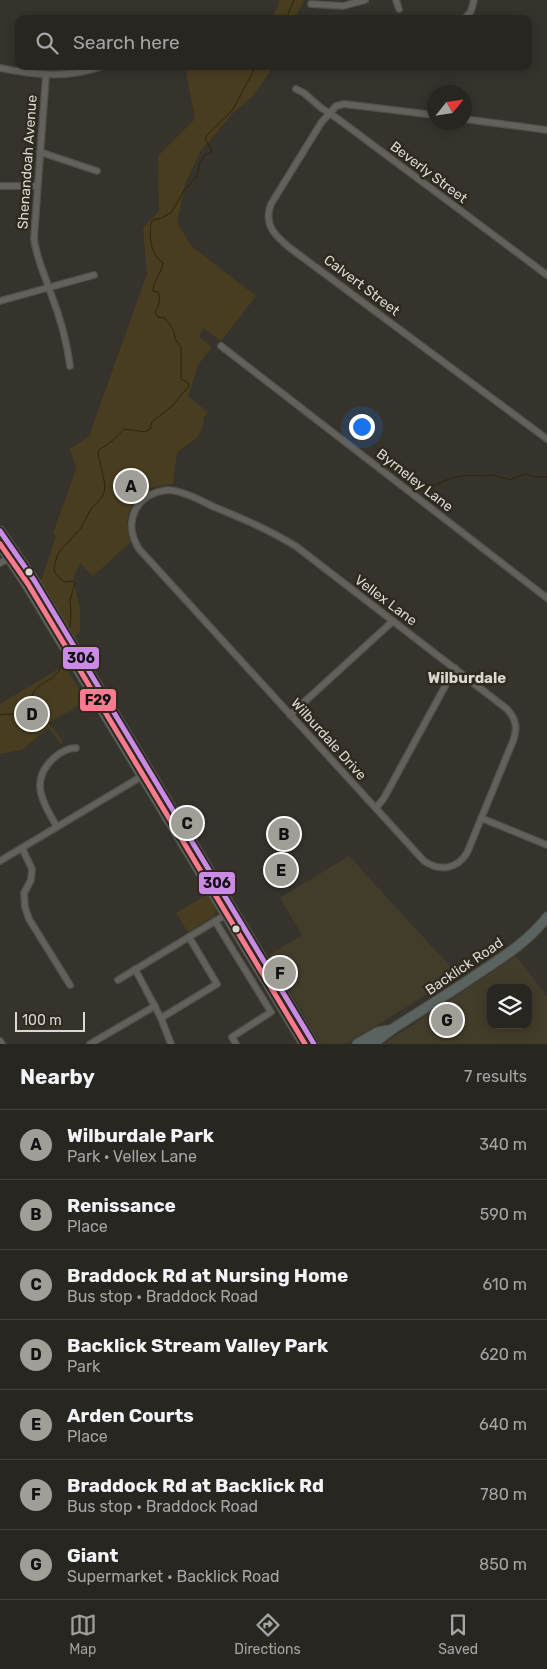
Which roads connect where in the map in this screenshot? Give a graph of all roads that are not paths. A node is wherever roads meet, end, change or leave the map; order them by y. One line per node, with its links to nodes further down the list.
1 (365, 0): 4 (street)
2 (396, 0): 5 (street)
3 (474, 0): 6 (street)
4 (311, 4)
5 (399, 9)
6 (468, 15)
7 (0, 68): 9 (street)
8 (89, 70): 9 (street)
9 (46, 75): 15 (street, Shenandoah Avenue)
10 (296, 89): 11 (street, Beverly Street)
11 (329, 113): 12 (street); 20 (street, Beverly Street); 25 (street, Calvert Street)
12 (427, 114)
13 (472, 120): 14 (street)
14 (547, 130)
15 (40, 152): 16 (street); 18 (street, Shenandoah Avenue)
16 (97, 171)
17 (0, 186): 18 (street)
18 (37, 186): 21 (street, Shenandoah Avenue)
19 (94, 275): 21 (street)
20 (547, 275)
21 (48, 286): 22 (street); 24 (street, Shenandoah Avenue)
22 (0, 301)
23 (221, 346): 31 (street, Byrneley Lane)
24 (70, 366)
25 (547, 440)
26 (137, 506): 32 (street, Vellex Lane); 34 (street, Wilburdale Drive)
27 (0, 530): 29 (main road)
28 (0, 545): 29 (main road)
29 (13, 556): 30 (street); 36 (main road)
30 (0, 563)
31 (547, 598)
32 (393, 621): 33 (street, Vellex Lane); 34 (street)
33 (455, 668): 37 (street); 38 (street, Vellex Lane)
34 (290, 715): 37 (street, Wilburdale Drive)
35 (76, 748): 39 (street)
36 (145, 773): 39 (street); 43 (main road)
37 (376, 808): 38 (street, Wilburdale Drive)
38 (481, 818): 40 (street)
39 (57, 827): 41 (street)
40 (547, 845)
41 (22, 848): 42 (street); 49 (street)
42 (0, 862)
43 (230, 913): 45 (street); 56 (main road); 57 (main road)
44 (547, 917): 52 (main road, Backlick Road)
45 (216, 921): 46 (street); 55 (street)
46 (189, 937): 47 (street); 51 (street)
47 (135, 969): 48 (street); 50 (street)
48 (118, 980)
49 (70, 985)
50 (154, 1006): 51 (street); 53 (street)
51 (161, 1018): 54 (street)
52 (390, 1030): 58 (main road, Backlick Road); 59 (main road, Backlick Road)
53 (90, 1044)
54 (171, 1044)
55 (236, 1044)
56 (304, 1044)
57 (314, 1044)
58 (357, 1044)
59 (372, 1044)

